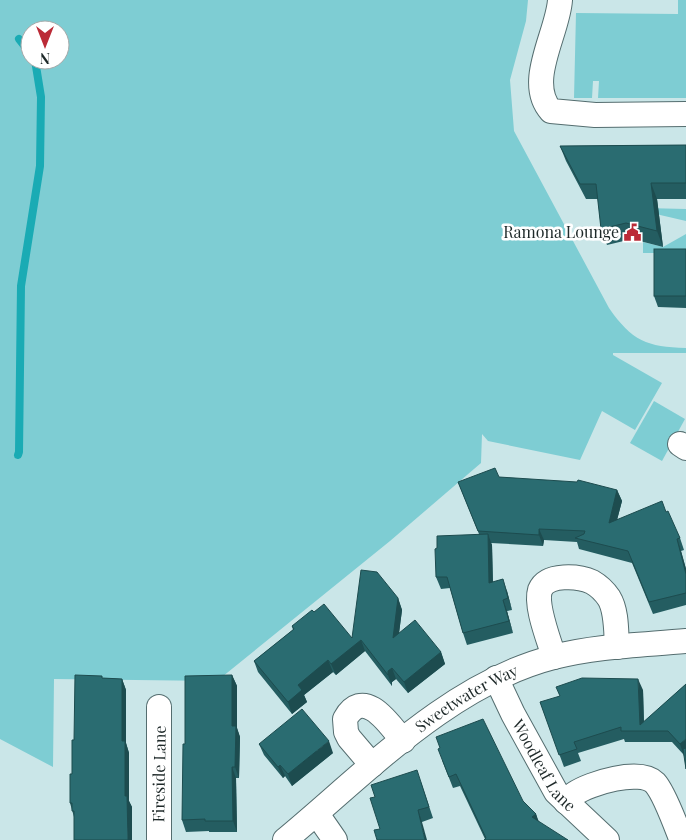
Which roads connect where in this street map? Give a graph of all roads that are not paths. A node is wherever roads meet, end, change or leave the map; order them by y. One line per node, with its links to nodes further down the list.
1 (560, 0): 2 (street)
2 (686, 114)
3 (686, 641): 4 (street, Sweetwater Way)
4 (617, 647): 5 (street, Sweetwater Way); 5 (street)
5 (554, 657): 6 (street, Sweetwater Way)
6 (496, 678): 8 (street, Sweetwater Way); 10 (street, Woodleaf Lane)
7 (159, 707): 13 (street, Fireside Lane)
8 (403, 741): 9 (street, Sweetwater Way); 9 (street)
9 (372, 765): 11 (street, Sweetwater Way)
10 (566, 802): 12 (street); 16 (street, Woodleaf Lane)
11 (316, 814): 14 (street, Sweetwater Way); 15 (street)
12 (680, 836)
13 (159, 840)
14 (285, 840)
15 (335, 840)
16 (607, 840)

